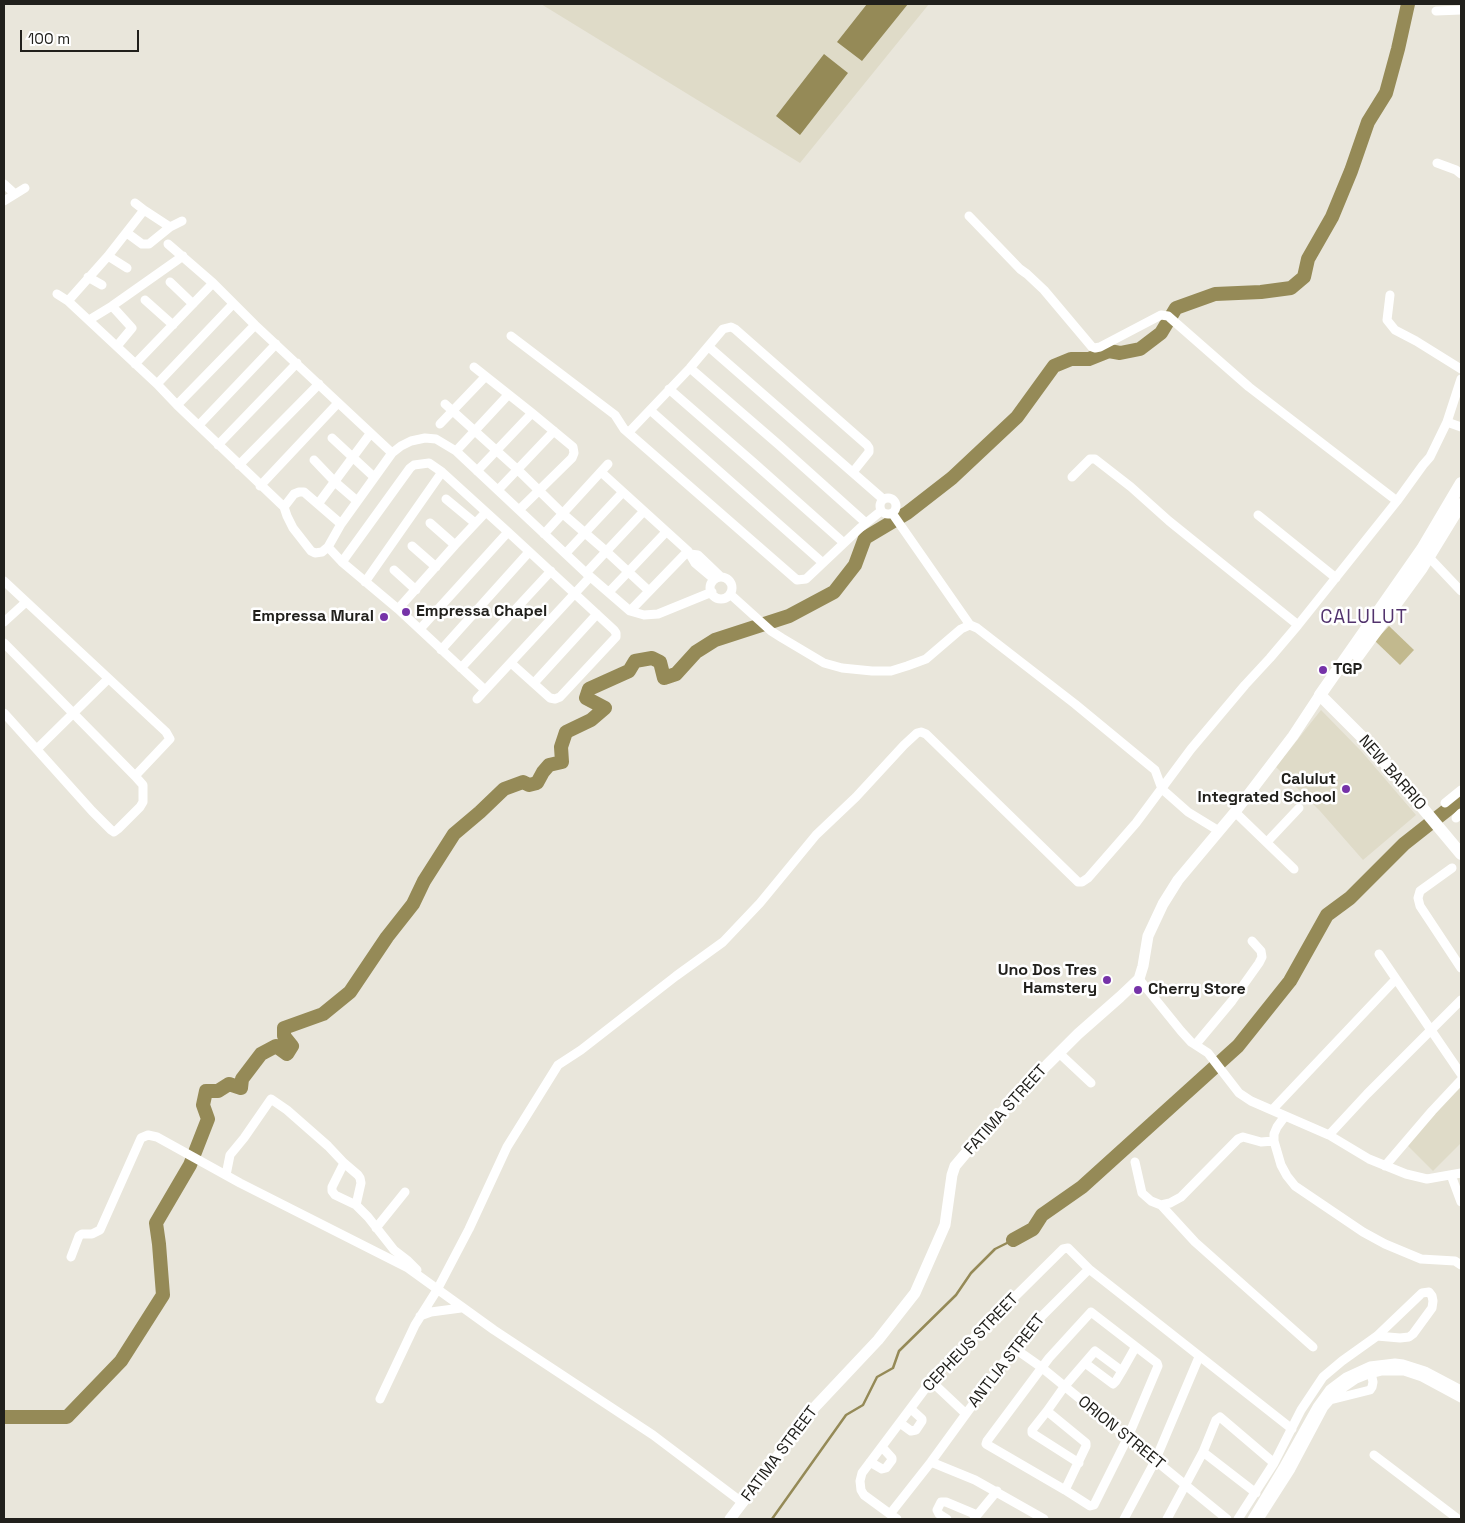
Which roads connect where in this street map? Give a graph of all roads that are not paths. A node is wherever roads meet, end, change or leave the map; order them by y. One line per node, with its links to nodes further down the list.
1 (1461, 10): 2 (street)
2 (1436, 11)
3 (1437, 162): 4 (street)
4 (1461, 174)
5 (4, 184): 7 (street)
6 (25, 188): 7 (street)
7 (15, 194): 8 (street)
8 (4, 201)
9 (135, 203): 10 (street)
10 (144, 210): 13 (street); 14 (street)
11 (969, 216): 87 (street)
12 (182, 221): 13 (street)
13 (170, 227): 14 (street)
14 (127, 233): 16 (street)
15 (168, 244): 17 (street)
16 (108, 256): 18 (street); 19 (street)
17 (183, 256): 21 (street); 29 (street)
18 (127, 268)
19 (88, 277): 22 (street); 26 (street)
20 (170, 282): 27 (street)
21 (213, 283): 27 (street); 28 (street)
22 (102, 285)
23 (57, 294): 26 (street)
24 (1390, 295): 41 (street)
25 (145, 300): 31 (street)
26 (68, 302): 30 (street)
27 (192, 304): 31 (street)
28 (233, 304): 32 (street); 44 (street)
29 (112, 306): 30 (street); 35 (street)
30 (88, 320): 35 (street)
31 (173, 325): 38 (street)
32 (255, 325): 34 (street); 50 (street)
33 (510, 336): 60 (street)
34 (276, 344): 37 (street); 56 (street)
35 (117, 346): 38 (street)
36 (709, 347): 40 (street); 75 (street); 75 (street)
37 (296, 363): 45 (street); 63 (street)
38 (135, 364): 44 (street)
39 (474, 367): 42 (street)
40 (690, 368): 46 (street); 100 (street)
41 (1461, 369)
42 (486, 377): 47 (street); 52 (street)
43 (1461, 379): 54 (street)
44 (156, 384): 50 (street)
45 (319, 384): 48 (street); 70 (street)
46 (669, 389): 51 (street); 106 (street)
47 (508, 395): 53 (street); 58 (street)
48 (338, 403): 61 (street); 80 (street)
49 (445, 404): 52 (street)
50 (177, 405): 56 (street)
51 (650, 410): 60 (street); 116 (street)
52 (453, 411): 55 (street); 58 (street)
53 (532, 413): 59 (street); 65 (street)
54 (1447, 422): 57 (street); 87 (street)
55 (440, 424)
56 (199, 425): 63 (street)
57 (1461, 427)
58 (474, 431): 64 (street); 65 (street)
59 (554, 431): 71 (street); 82 (street)
60 (629, 432): 116 (street)
61 (370, 434): 66 (street); 67 (street)
62 (332, 438): 67 (street)
63 (218, 445): 70 (street)
64 (456, 451): 66 (street); 72 (street)
65 (496, 451): 71 (street); 72 (street)
66 (392, 453): 76 (street)
67 (353, 458): 76 (street); 78 (street)
68 (314, 460): 78 (street)
69 (608, 464): 74 (street)
70 (239, 465): 80 (street)
71 (518, 470): 81 (street); 82 (street)
72 (477, 471): 81 (street)
73 (442, 472): 93 (street); 115 (street); 125 (street)
74 (601, 472): 83 (street); 95 (street)
75 (853, 472): 85 (street)
76 (374, 477): 86 (street)
77 (1072, 477): 139 (street)
78 (335, 482): 86 (street); 88 (street)
79 (1461, 482): 114 (main road)
80 (260, 486): 90 (street)
81 (498, 490): 91 (street)
82 (539, 490): 91 (street); 95 (street)
83 (623, 492): 92 (street); 104 (street)
84 (446, 499): 99 (street)
85 (883, 499): 94 (street); 96 (street)
86 (358, 501): 101 (street)
87 (1397, 501): 123 (street)
88 (318, 504): 90 (street); 101 (street)
89 (1461, 504): 114 (main road)
90 (284, 507): 109 (street)
91 (519, 510): 105 (street)
92 (644, 511): 103 (street); 111 (street)
93 (486, 512): 99 (street); 102 (street)
94 (881, 512): 96 (street); 100 (street)
95 (562, 514): 104 (street); 105 (street)
96 (893, 515): 138 (street)
97 (1258, 515): 123 (street)
98 (430, 523): 107 (street)
99 (475, 523): 107 (street)
100 (866, 523): 106 (street)
101 (341, 524): 109 (street)
102 (508, 532): 110 (street); 140 (street)
103 (666, 532): 112 (street); 120 (street)
104 (584, 533): 111 (street); 113 (street)
105 (544, 534): 113 (street)
106 (844, 544): 116 (street)
107 (455, 545): 117 (street)
108 (412, 546): 117 (street)
109 (328, 547): 115 (street)
110 (530, 552): 119 (street); 142 (street)
111 (606, 552): 120 (street); 121 (street)
112 (689, 552): 122 (street); 127 (street)
113 (566, 553): 121 (street)
114 (1426, 553): 128 (street); 148 (main road)
115 (342, 562): 125 (street)
116 (823, 563)
117 (436, 567): 126 (street)
118 (394, 570): 126 (street)
119 (551, 571): 131 (street); 144 (street)
120 (629, 572): 127 (street); 129 (street)
121 (588, 575): 129 (street); 131 (street)
122 (717, 578): 130 (street); 132 (street)
123 (1336, 578): 139 (street)
124 (4, 581): 133 (street)
125 (365, 582): 134 (street)
126 (416, 590): 134 (street)
127 (649, 591): 135 (street)
128 (1461, 591)
129 (610, 592): 135 (street)
130 (712, 592): 132 (street); 135 (street)
131 (575, 594): 136 (street); 143 (street)
132 (730, 594): 138 (street)
133 (26, 602): 137 (street); 145 (street)
134 (398, 609): 140 (street)
135 (630, 611)
136 (597, 614): 146 (street); 146 (street)
137 (4, 622)
138 (970, 625): 154 (street)
139 (1298, 625): 154 (street)
140 (420, 629): 142 (street)
141 (4, 643): 151 (street)
142 (441, 650): 144 (street)
143 (511, 663): 146 (street); 147 (street)
144 (461, 668): 147 (street)
145 (108, 680): 151 (street); 153 (street)
146 (534, 683)
147 (485, 690): 149 (street)
148 (1323, 698): 158 (street); 161 (main road, NEW BARRIO)
149 (477, 699)
150 (4, 713): 152 (street)
151 (73, 714): 152 (street); 153 (street)
152 (37, 749): 153 (street)
153 (135, 776)
154 (1162, 790): 159 (street); 195 (street)
155 (1461, 790): 156 (street)
156 (1445, 803)
157 (1299, 808): 160 (street)
158 (1235, 812): 159 (street); 160 (street)
159 (1219, 831): 167 (street)
160 (1267, 842): 163 (street)
161 (1461, 854)
162 (1452, 868): 166 (street)
163 (1294, 869)
164 (1252, 940): 171 (street)
165 (1380, 954): 168 (street)
166 (1461, 968)
167 (1138, 979): 171 (street); 172 (street, FATIMA STREET)
168 (1396, 979): 170 (street); 176 (street)
169 (1461, 1000): 170 (street)
170 (1432, 1029): 173 (street); 178 (street)
171 (1196, 1044): 176 (street)
172 (1059, 1053): 175 (street); 232 (street, FATIMA STREET)
173 (1461, 1074)
174 (1461, 1080): 182 (street)
175 (1091, 1083)
176 (1272, 1110): 177 (street)
177 (1285, 1116): 178 (street); 179 (street)
178 (1329, 1135): 182 (street)
179 (1274, 1141): 189 (street); 192 (street)
180 (1135, 1162): 189 (street)
181 (344, 1163): 184 (street); 188 (street); 188 (street)
182 (1384, 1166): 185 (street)
183 (1461, 1173): 185 (street)
184 (226, 1175): 191 (street); 194 (street)
185 (1451, 1175): 187 (street)
186 (405, 1192): 190 (street)
187 (1461, 1202)
188 (356, 1205): 190 (street)
189 (1161, 1205): 199 (street)
190 (376, 1228): 194 (street)
191 (71, 1257)
192 (1461, 1266)
193 (1089, 1269): 200 (street, ANTLIA STREET); 202 (street); 208 (street, CEPHEUS STREET)
194 (422, 1278): 195 (street)
195 (437, 1290): 196 (street); 197 (street)
196 (461, 1308): 197 (street); 232 (street)
197 (420, 1317): 213 (street)
198 (1377, 1336): 198 (street); 218 (street)
199 (1313, 1346)
200 (1014, 1348): 204 (street, ORION STREET); 216 (street, ANTLIA STREET)
201 (1135, 1348): 204 (street); 206 (street); 219 (street)
202 (1199, 1357): 218 (street); 223 (street)
203 (1085, 1363): 206 (street); 206 (street); 209 (street)
204 (1041, 1367): 209 (street, ORION STREET); 229 (street)
205 (1371, 1369): 207 (street); 211 (street); 211 (street)
206 (1122, 1371)
207 (1424, 1374): 210 (street); 212 (street)
208 (931, 1382): 214 (street, CEPHEUS STREET); 216 (street)
209 (1064, 1387): 215 (street); 219 (street, ORION STREET)
210 (1461, 1390)
211 (1327, 1398): 242 (street); 243 (street)
212 (1461, 1398)
213 (380, 1399)
214 (911, 1409): 217 (street, CEPHEUS STREET); 217 (street)
215 (1047, 1410): 226 (street); 226 (street)
216 (966, 1414): 225 (street, ANTLIA STREET)
217 (900, 1423): 220 (street, CEPHEUS STREET)
218 (1292, 1429): 227 (street)
219 (1128, 1437): 223 (street, ORION STREET); 229 (street)
220 (882, 1447): 224 (street, CEPHEUS STREET); 224 (street)
221 (1203, 1452): 227 (street); 228 (street); 231 (street)
222 (1374, 1455): 244 (street)
223 (1155, 1461): 228 (street, ORION STREET); 238 (street)
224 (870, 1462): 233 (street, CEPHEUS STREET)
225 (931, 1462): 230 (street); 233 (street, ANTLIA STREET)
226 (1079, 1463): 229 (street)
227 (1274, 1463): 231 (street)
228 (1185, 1484): 239 (street); 240 (street, ORION STREET)
229 (1065, 1490)
230 (997, 1491): 234 (street); 235 (street)
231 (1256, 1493): 241 (street)
232 (743, 1503): 236 (street, FATIMA STREET)
233 (893, 1517)
234 (976, 1517): 237 (street)
235 (1037, 1518)
236 (730, 1519)
237 (947, 1519)
238 (1124, 1519)
239 (1167, 1519)
240 (1227, 1519)
241 (1238, 1519)
242 (1252, 1519)
243 (1259, 1519)
244 (1458, 1519)

